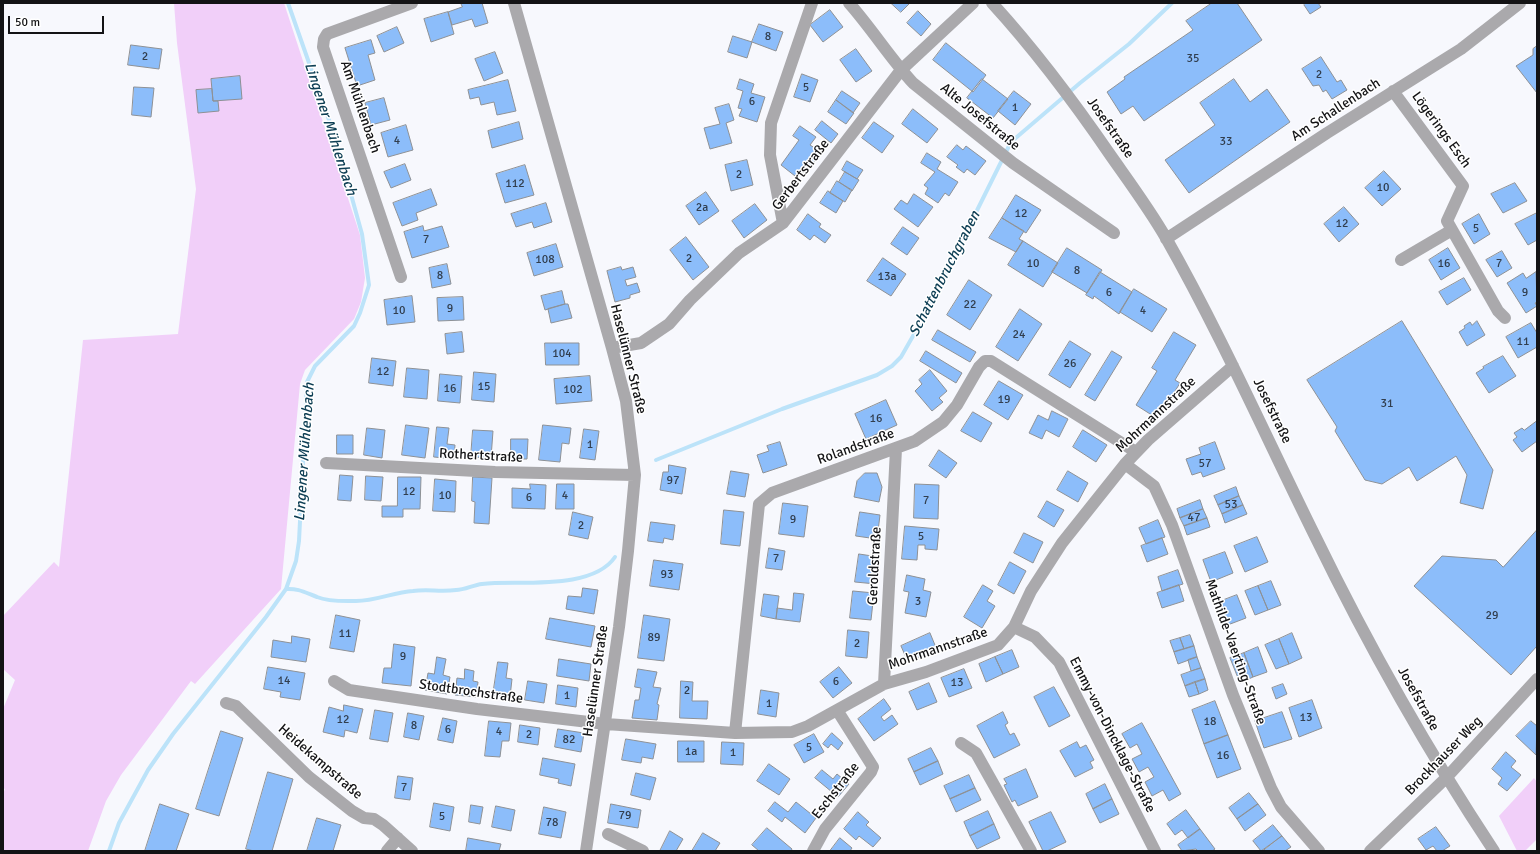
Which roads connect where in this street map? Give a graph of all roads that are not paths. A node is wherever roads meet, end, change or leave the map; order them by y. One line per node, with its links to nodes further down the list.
1 (412, 3): 15 (street, Am Mühlenbach)
2 (514, 3): 17 (street, Haselünner Straße)
3 (812, 3): 10 (street)
4 (849, 3): 8 (street, Alte Josefstraße)
5 (973, 3): 8 (street, Gerbertstraße)
6 (992, 3): 13 (street, Josefstraße)
7 (1520, 3): 9 (street, Am Schallenbach)
8 (901, 70): 10 (street, Gerbertstraße); 12 (street, Alte Josefstraße)
9 (1393, 91): 11 (street, Lögerings Esch); 13 (street, Am Schallenbach)
10 (784, 223): 17 (street, Gerbertstraße)
11 (1452, 230): 14 (street); 16 (street, Lögerings Esch)
12 (1114, 233)
13 (1166, 239): 18 (street, Josefstraße)
14 (1401, 260)
15 (401, 277)
16 (1505, 318)
17 (612, 348): 23 (street, Haselünner Straße)
18 (1233, 366): 20 (street, Mohrmannstraße); 33 (street, Josefstraße)
19 (896, 449): 20 (street, Rolandstraße); 27 (street, Geroldstraße); 31 (street, Rolandstraße)
20 (1136, 452): 22 (street, Mohrmannstraße)
21 (326, 463): 23 (street, Rothertstraße)
22 (1125, 464): 24 (street, Mohrmannstraße); 43 (street, Mathilde-Vaerting-Straße)
23 (635, 475): 30 (street, Haselünner Straße)
24 (1014, 627): 27 (street, Mohrmannstraße); 42 (street, Emmy-von-Dincklage-Straße)
25 (1537, 679): 33 (street, Brockhauser Weg)
26 (334, 681): 30 (street, Stodtbrochstraße)
27 (884, 684): 29 (street, Mohrmannstraße)
28 (226, 703): 35 (street, Heidekampstraße)
29 (837, 710): 31 (street, Mohrmannstraße); 40 (street, Eschstraße)
30 (606, 724): 31 (street, Mohrmannstraße); 38 (street, Haselünner Straße)
31 (735, 733)
32 (961, 743): 41 (street)
33 (1446, 778): 44 (street, Brockhauser Weg); 45 (street, Josefstraße)
34 (608, 834): 39 (street)
35 (398, 838): 36 (street); 37 (street, Heidekampstraße)
36 (387, 851)
37 (412, 851)
38 (586, 851)
39 (642, 851)
40 (813, 851)
41 (1031, 851)
42 (1155, 851)
43 (1319, 851)
44 (1370, 851)
45 (1494, 851)

